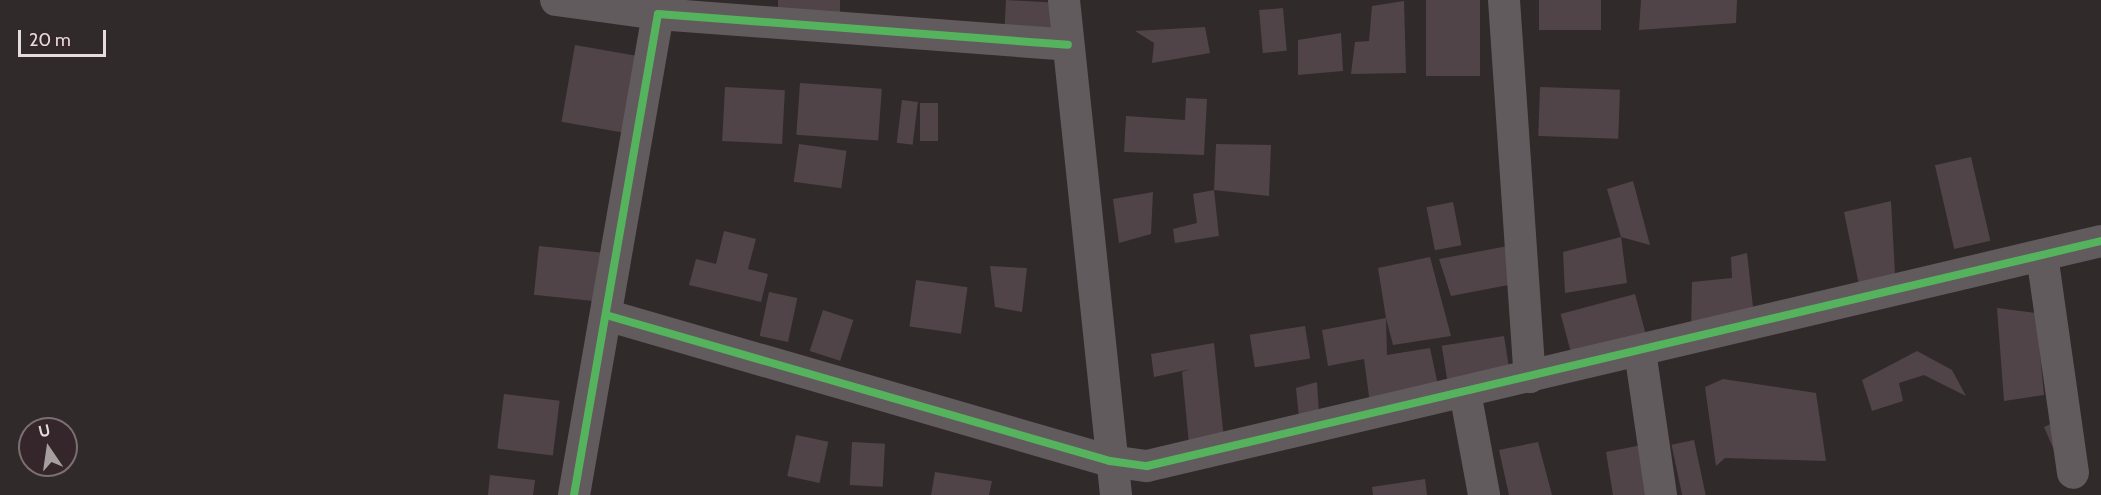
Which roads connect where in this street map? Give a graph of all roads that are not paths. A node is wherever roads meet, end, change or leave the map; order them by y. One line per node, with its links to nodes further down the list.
1 (556, 0): 4 (street)
2 (1064, 0): 5 (street)
3 (1504, 0): 10 (street)
4 (659, 7): 5 (street); 8 (street)
5 (1068, 45): 12 (street)
6 (2101, 241): 7 (street)
7 (2042, 255): 9 (street); 13 (street)
8 (606, 315): 12 (street); 14 (street)
9 (1640, 351): 10 (street); 17 (street)
10 (1530, 377): 11 (street)
11 (1465, 392): 12 (street); 16 (street)
12 (1110, 461): 15 (street)
13 (2073, 473)
14 (574, 495)
15 (1116, 495)
16 (1484, 495)
17 (1661, 495)

